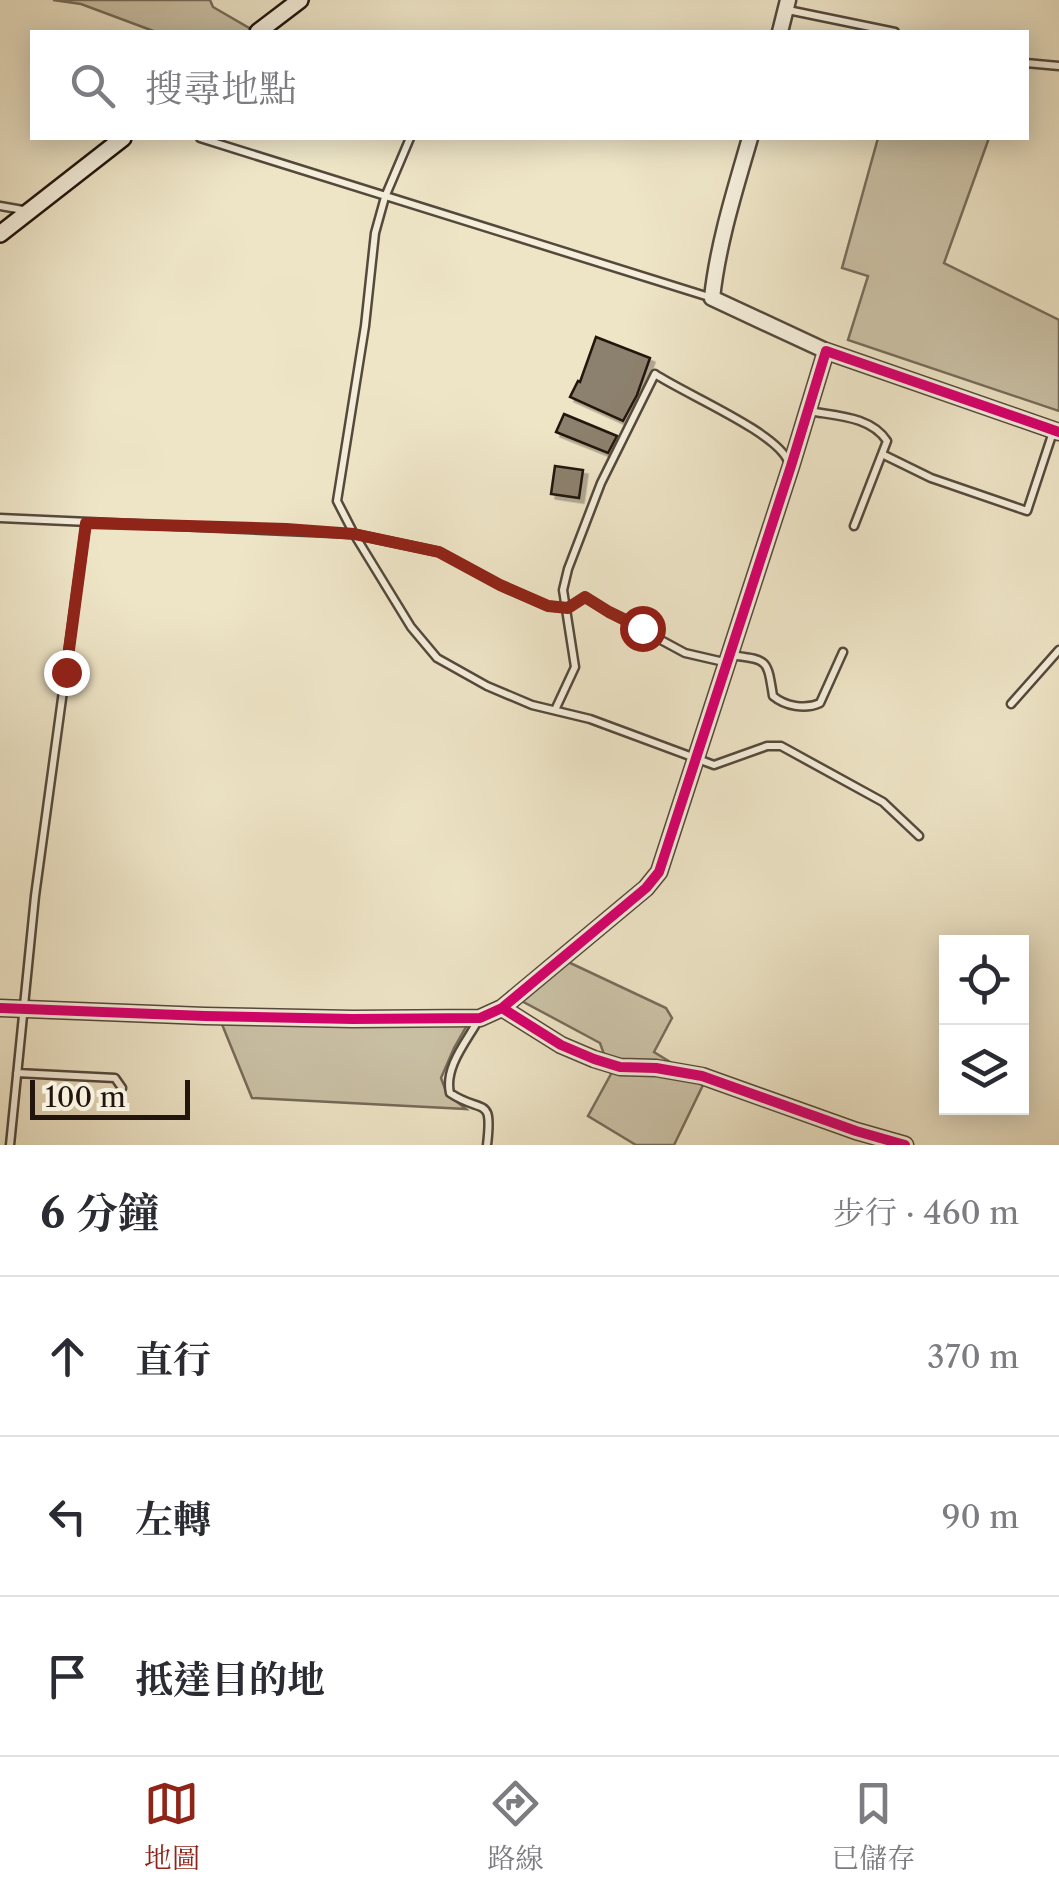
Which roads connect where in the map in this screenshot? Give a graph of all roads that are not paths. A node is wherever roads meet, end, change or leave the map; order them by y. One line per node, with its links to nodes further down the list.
1 (300, 0): 3 (main road)
2 (788, 5): 4 (street); 5 (lane)
3 (261, 30)
4 (781, 30)
5 (886, 30)
6 (1029, 62): 7 (lane)
7 (1059, 66)
8 (120, 140): 14 (main road)
9 (206, 140): 12 (lane)
10 (409, 140): 12 (lane)
11 (749, 140): 16 (street)
12 (384, 197): 16 (lane); 25 (lane)
13 (0, 206): 14 (lane)
14 (29, 211): 15 (main road)
15 (0, 234)
16 (712, 298): 17 (street)
17 (826, 351): 18 (street); 19 (street)
18 (808, 410): 20 (lane); 21 (street)
19 (1056, 431): 20 (lane)
20 (882, 454): 24 (lane)
21 (791, 466): 26 (lane); 29 (street)
22 (0, 518): 23 (lane)
23 (86, 523): 25 (lane); 35 (lane)
24 (854, 526)
25 (354, 534): 26 (lane); 31 (lane)
26 (568, 608): 29 (lane); 31 (lane)
27 (1059, 650): 30 (lane)
28 (844, 652): 29 (lane)
29 (727, 658): 32 (street)
30 (1011, 704)
31 (555, 710): 32 (lane)
32 (695, 758): 33 (lane); 36 (street)
33 (920, 836)
34 (0, 1008): 35 (street)
35 (25, 1008): 37 (street); 38 (lane)
36 (502, 1008): 37 (street); 42 (street)
37 (480, 1018): 41 (lane)
38 (18, 1072): 39 (lane); 40 (lane)
39 (122, 1088)
40 (10, 1145)
41 (487, 1145)
42 (905, 1145)

